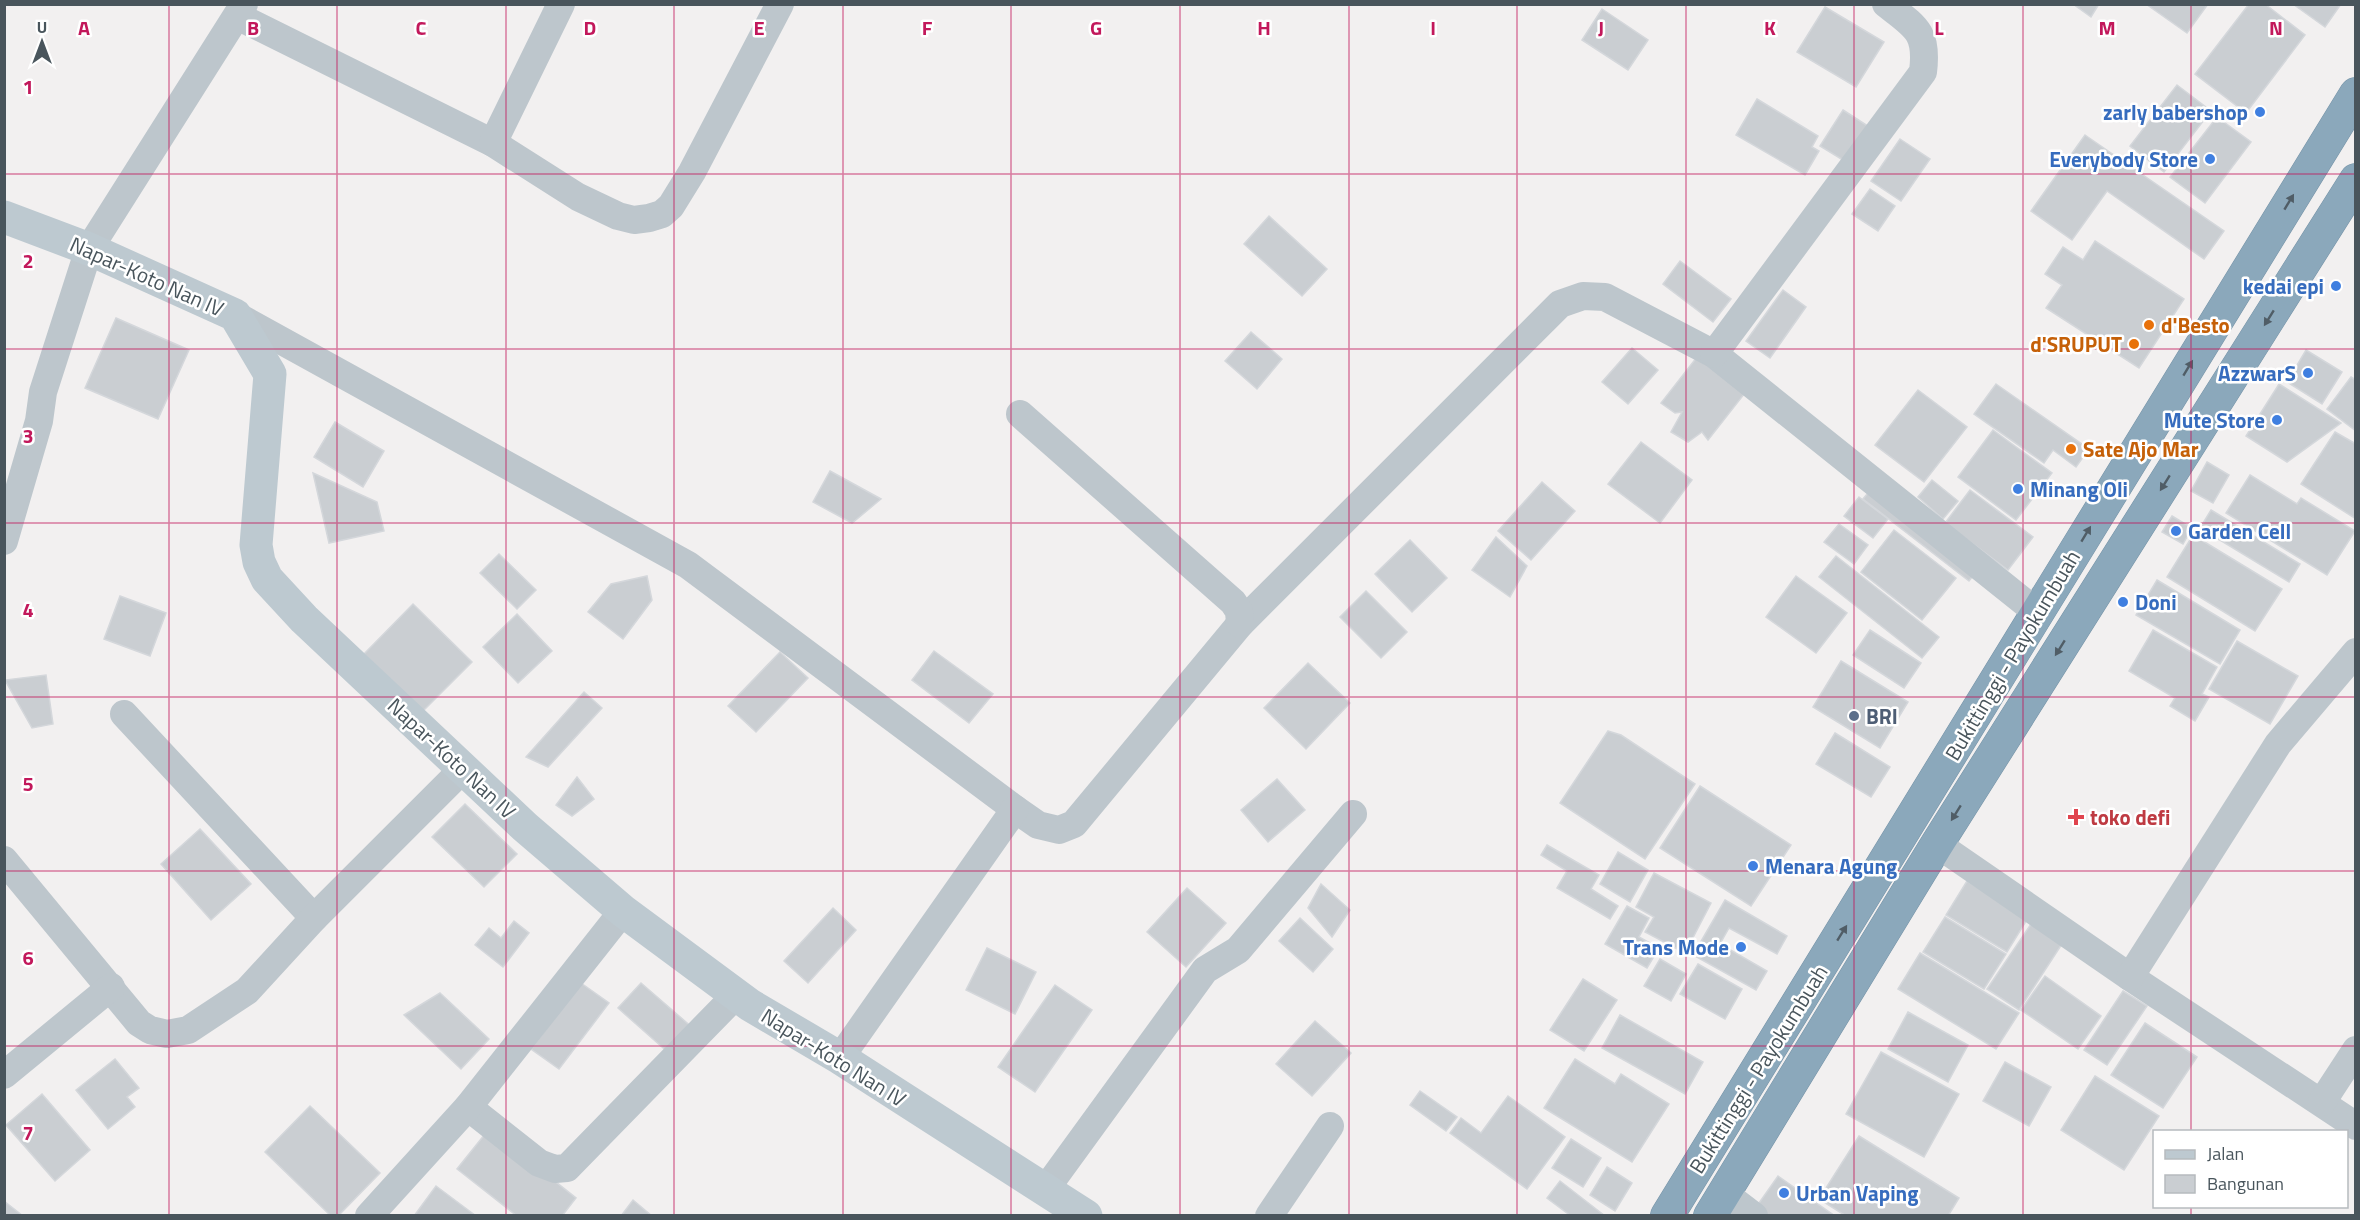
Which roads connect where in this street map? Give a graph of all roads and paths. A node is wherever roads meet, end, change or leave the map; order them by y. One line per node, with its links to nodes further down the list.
1 (561, 4): 6 (street)
2 (780, 4): 6 (street)
3 (1886, 4): 11 (street)
4 (241, 10): 6 (street); 9 (street)
5 (2355, 94): 14 (highway, Bukittinggi - Payokumbuah, one-way to 5)
6 (493, 143)
7 (2352, 192): 21 (highway, Bukittinggi - Payokumbuah, one-way to 21)
8 (4, 218): 9 (street, Napar-Koto Nan IV)
9 (89, 249): 10 (street, Napar-Koto Nan IV); 13 (street)
10 (235, 315): 18 (street, Napar-Koto Nan IV); 19 (street)
11 (1714, 354): 14 (street); 15 (street)
12 (1020, 414): 15 (street)
13 (4, 541)
14 (2038, 613): 40 (highway, Bukittinggi - Payokumbuah, one-way to 14)
15 (1240, 624): 19 (street)
16 (2355, 652): 25 (street)
17 (124, 714): 24 (street)
18 (463, 769): 23 (street, Napar-Koto Nan IV); 24 (street)
19 (1015, 809): 29 (street)
20 (1353, 814): 35 (street)
21 (1937, 844): 25 (street); 36 (highway, Bukittinggi - Payokumbuah)
22 (4, 860): 26 (street)
23 (623, 911): 27 (street, Napar-Koto Nan IV); 32 (street)
24 (314, 918): 26 (street)
25 (2130, 977): 31 (street)
26 (111, 987): 30 (street)
27 (736, 995): 29 (street, Napar-Koto Nan IV); 32 (street)
28 (2355, 1050): 31 (street)
29 (840, 1058): 35 (street, Napar-Koto Nan IV)
30 (4, 1075)
31 (2322, 1102): 34 (street)
32 (468, 1107): 37 (street)
33 (1330, 1126): 39 (street)
34 (2355, 1126)
35 (1045, 1190): 38 (street, Napar-Koto Nan IV)
36 (1717, 1204): 41 (street)
37 (369, 1215)
38 (1086, 1215)
39 (1269, 1215)
40 (1667, 1215)
41 (1754, 1215)

